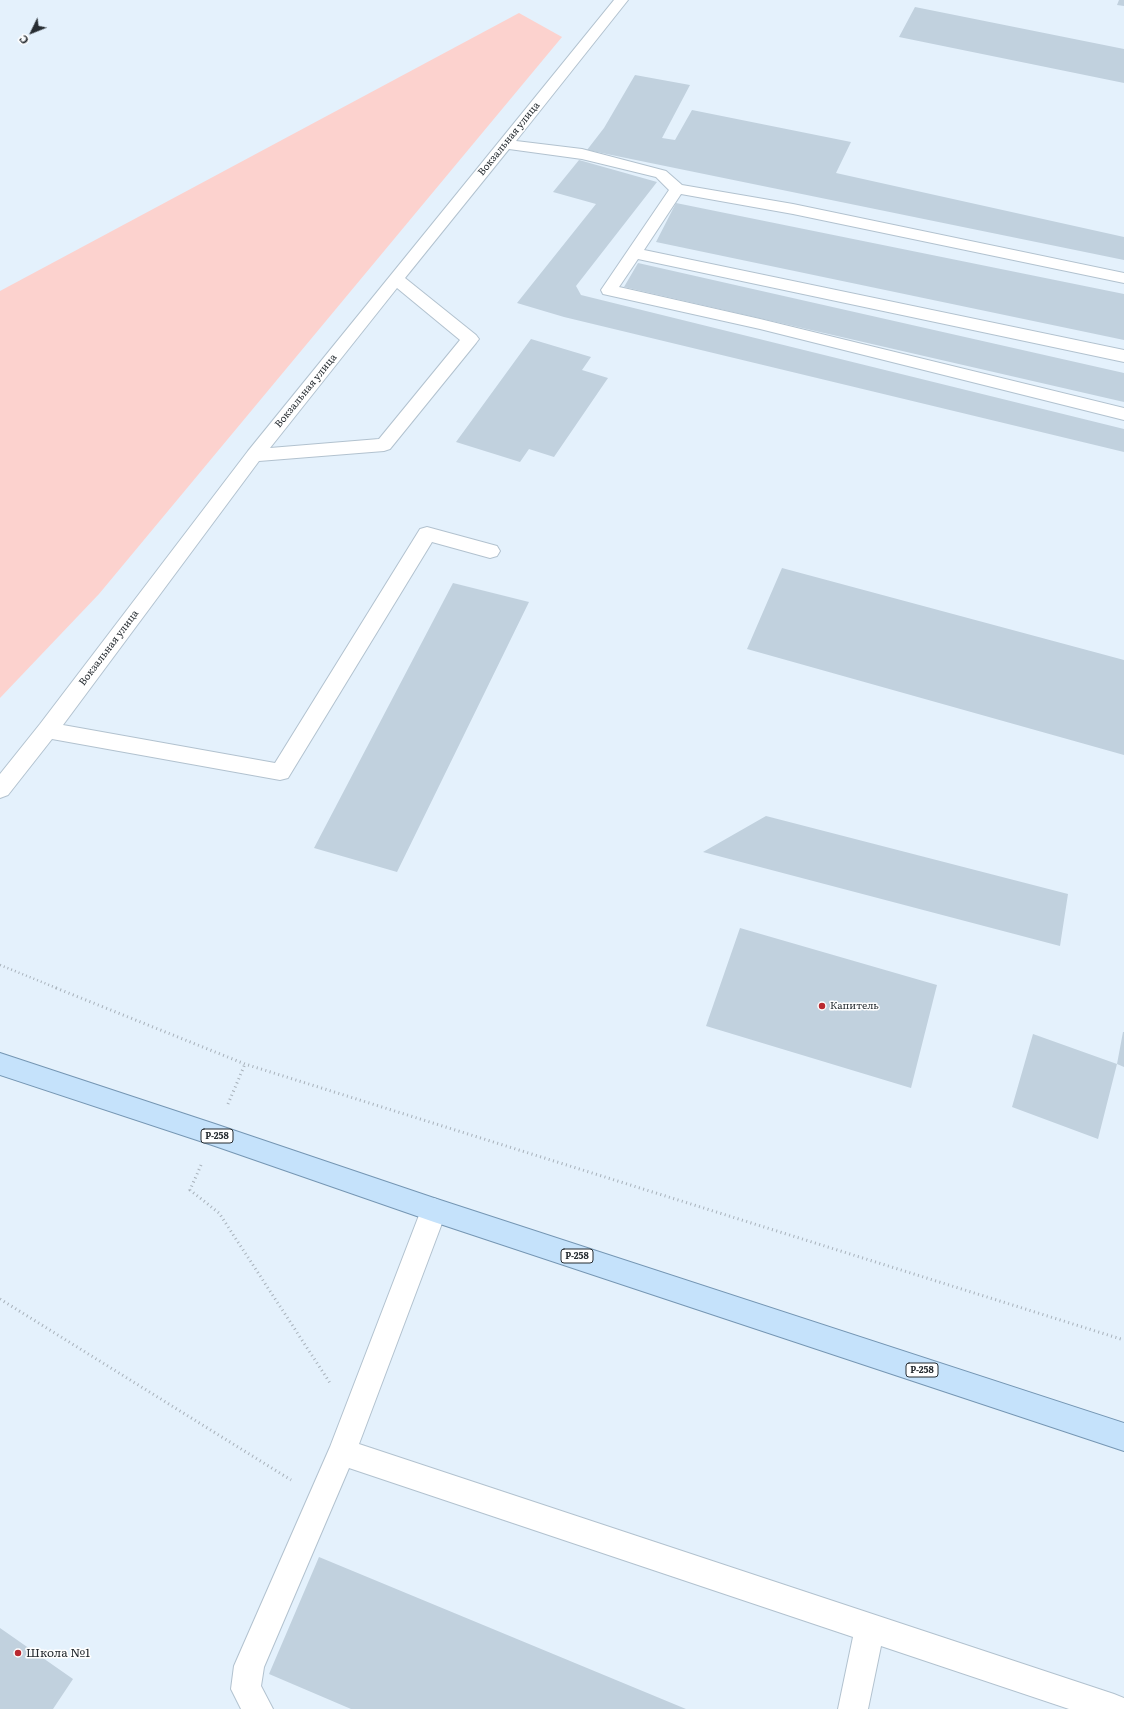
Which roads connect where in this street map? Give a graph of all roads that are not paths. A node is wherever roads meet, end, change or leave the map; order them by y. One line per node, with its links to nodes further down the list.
1 (620, 0): 2 (street, Вокзальная улица)
2 (505, 144): 3 (street); 6 (street, Вокзальная улица)
3 (677, 188): 4 (street); 5 (street)
4 (634, 252): 7 (street); 8 (street)
5 (1124, 278)
6 (396, 279): 9 (street, Вокзальная улица); 9 (street)
7 (1124, 356)
8 (1124, 414)
9 (254, 455): 11 (street, Вокзальная улица)
10 (490, 551): 11 (street)
11 (47, 730): 12 (street, Вокзальная улица)
12 (0, 789)
13 (0, 1064): 14 (main road, Р-258)
14 (434, 1210): 15 (main road, Р-258); 16 (street)
15 (1124, 1437)
16 (342, 1452): 17 (street); 18 (street)
17 (870, 1628): 19 (street); 20 (street)
18 (258, 1709)
19 (853, 1709)
20 (1114, 1709)

